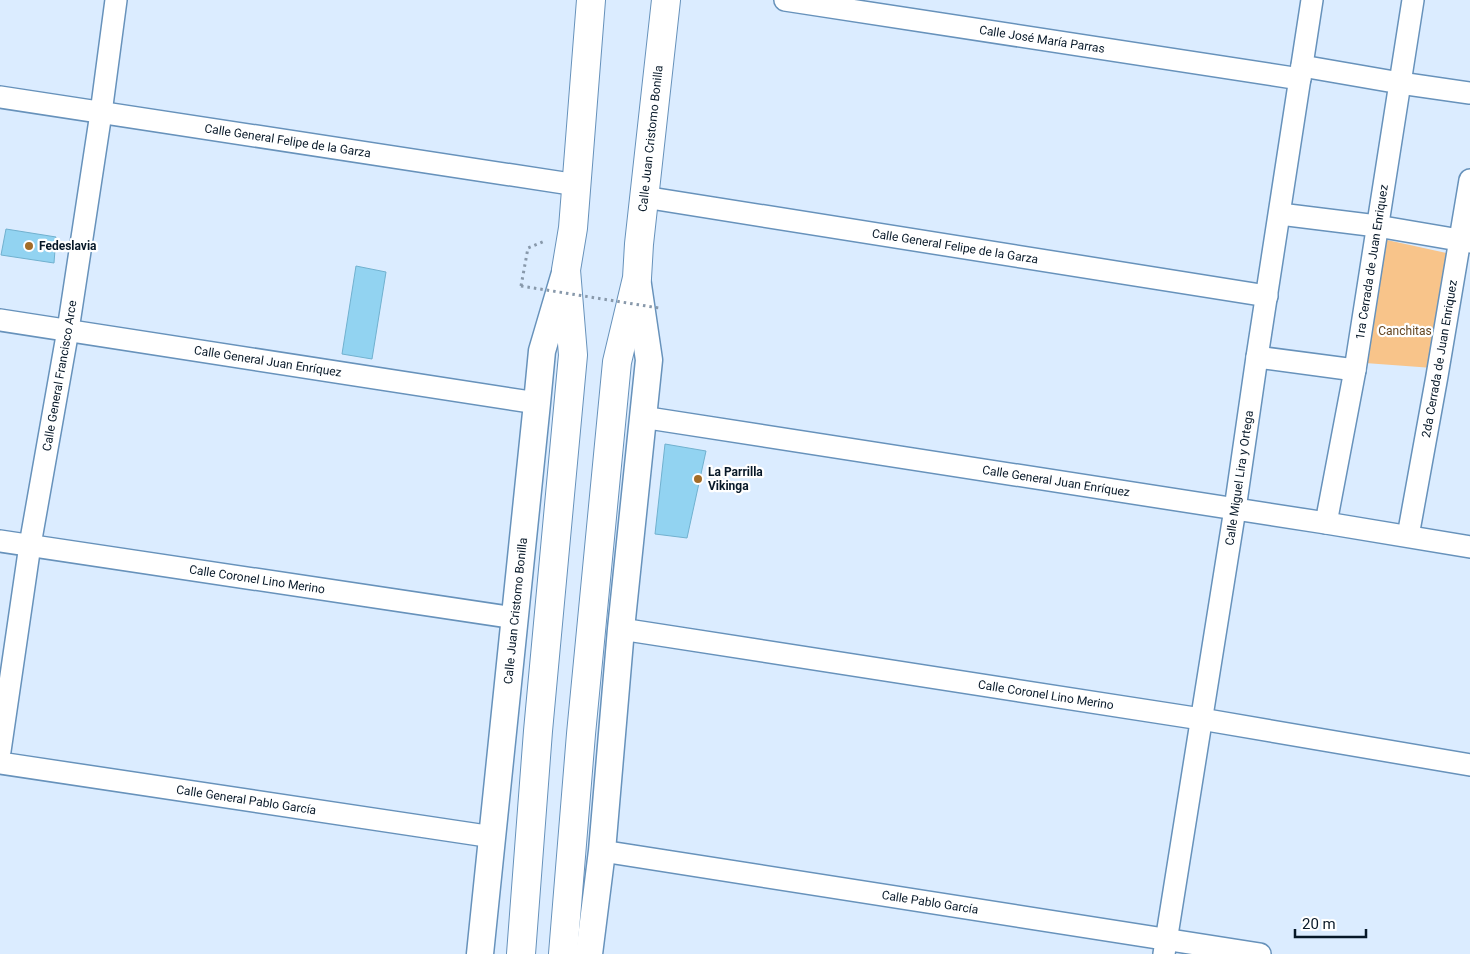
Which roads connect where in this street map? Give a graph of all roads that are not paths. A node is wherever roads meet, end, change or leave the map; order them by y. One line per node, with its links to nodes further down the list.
1 (116, 0): 11 (street, Calle General Francisco Arce)
2 (591, 0): 13 (main road, Calle Juan Cristomo Bonilla)
3 (666, 0): 14 (main road, Calle Juan Cristomo Bonilla)
4 (785, 0): 7 (street, Calle José María Parras)
5 (1312, 0): 7 (street, Calle Miguel Lira y Ortega)
6 (1413, 0): 8 (street, 1ra Cerrada de Juan Enriquez)
7 (1301, 72): 8 (street, Calle José María Parras); 15 (street, Calle Miguel Lira y Ortega)
8 (1400, 82): 9 (street, Calle José María Parras); 16 (street, 1ra Cerrada de Juan Enriquez)
9 (1470, 93)
10 (0, 97): 11 (street, Calle General Felipe de la Garza)
11 (101, 113): 13 (street, Calle General Felipe de la Garza); 22 (street, Calle General Francisco Arce)
12 (1470, 180): 17 (street, 2da Cerrada de Juan Enriquez)
13 (577, 185): 18 (main road, Calle Juan Cristomo Bonilla)
14 (644, 197): 19 (main road, Calle Juan Cristomo Bonilla); 20 (street, Calle General Felipe de la Garza)
15 (1280, 214): 16 (street); 20 (street, Calle Miguel Lira y Ortega)
16 (1377, 226): 17 (street); 24 (street, 1ra Cerrada de Juan Enriquez)
17 (1465, 241): 29 (street, 2da Cerrada de Juan Enriquez)
18 (566, 270): 25 (street, Calle Juan Cristomo Bonilla); 43 (main road, Calle Juan Cristomo Bonilla)
19 (637, 278): 26 (street, Calle Juan Cristomo Bonilla); 44 (main road, Calle Juan Cristomo Bonilla)
20 (1267, 296): 23 (street, Calle Miguel Lira y Ortega)
21 (0, 320): 22 (street, Calle General Juan Enríquez)
22 (68, 330): 25 (street, Calle General Juan Enríquez); 31 (street, Calle General Francisco Arce)
23 (1257, 357): 24 (street); 27 (street, Calle Miguel Lira y Ortega)
24 (1355, 370): 28 (street, 1ra Cerrada de Juan Enriquez)
25 (537, 403): 33 (street, Calle Juan Cristomo Bonilla)
26 (642, 417): 27 (street, Calle General Juan Enríquez); 34 (street, Calle Juan Cristomo Bonilla)
27 (1235, 509): 28 (street, Calle General Juan Enríquez); 35 (street, Calle Miguel Lira y Ortega)
28 (1326, 523): 29 (street, Calle General Juan Enríquez)
29 (1408, 536): 32 (street, Calle General Juan Enríquez)
30 (0, 541): 31 (street, Calle Coronel Lino Merino)
31 (30, 545): 33 (street, Calle Coronel Lino Merino); 36 (street, Calle General Francisco Arce)
32 (1470, 547)
33 (515, 618): 39 (street, Calle Juan Cristomo Bonilla)
34 (621, 629): 35 (street, Calle Coronel Lino Merino); 40 (street, Calle Juan Cristomo Bonilla)
35 (1201, 719): 38 (street, Calle Coronel Lino Merino); 41 (street, Calle Miguel Lira y Ortega)
36 (0, 752)
37 (0, 763): 39 (street, Calle General Pablo García)
38 (1470, 765)
39 (493, 837): 42 (street, Calle Juan Cristomo Bonilla)
40 (602, 851): 41 (street, Calle Pablo García); 45 (street, Calle Juan Cristomo Bonilla)
41 (1165, 947): 46 (street, Calle Pablo García)
42 (480, 954)
43 (521, 954)
44 (563, 954)
45 (589, 954)
46 (1260, 954)

